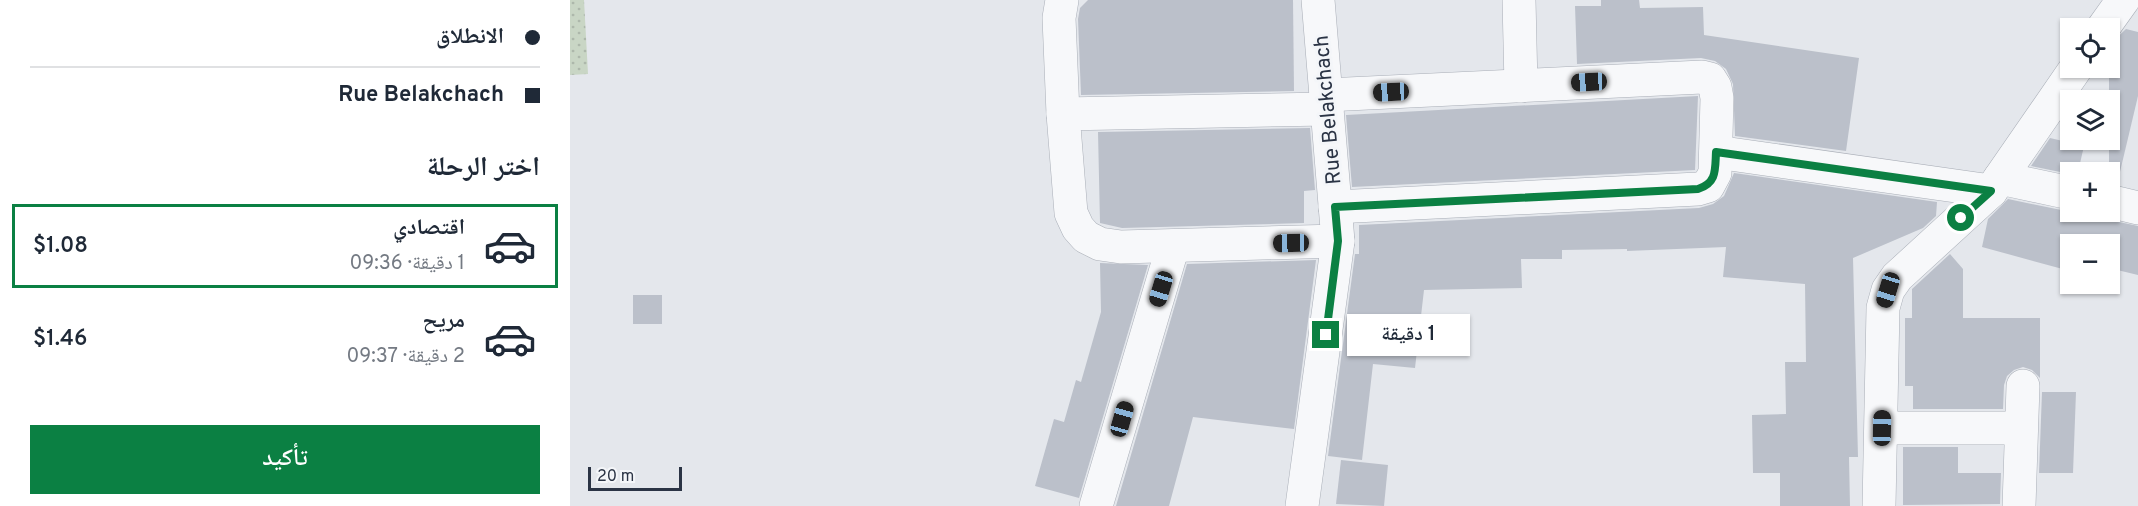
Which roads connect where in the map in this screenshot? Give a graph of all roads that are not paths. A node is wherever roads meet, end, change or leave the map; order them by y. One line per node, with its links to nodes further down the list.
1 (1062, 0): 9 (street)
2 (1318, 0): 8 (street, Rue Belakchach)
3 (1520, 0): 7 (street)
4 (2123, 0): 5 (street)
5 (2110, 18)
6 (2069, 78): 11 (street)
7 (1521, 86): 8 (street); 10 (street)
8 (1326, 102): 9 (street); 14 (street, Rue Belakchach)
9 (1063, 114): 17 (street)
10 (1716, 152): 11 (street); 14 (street)
11 (1995, 184): 12 (street); 19 (street)
12 (2060, 192)
13 (2120, 204): 15 (street)
14 (1335, 207): 16 (street, Rue Belakchach)
15 (2138, 208)
16 (1338, 241): 17 (street); 22 (street, Rue Belakchach)
17 (1173, 246): 21 (street)
18 (2023, 386): 20 (street)
19 (1882, 428): 20 (street); 23 (street)
20 (2021, 428): 24 (street)
21 (1096, 506)
22 (1302, 506)
23 (1879, 506)
24 (2019, 506)

